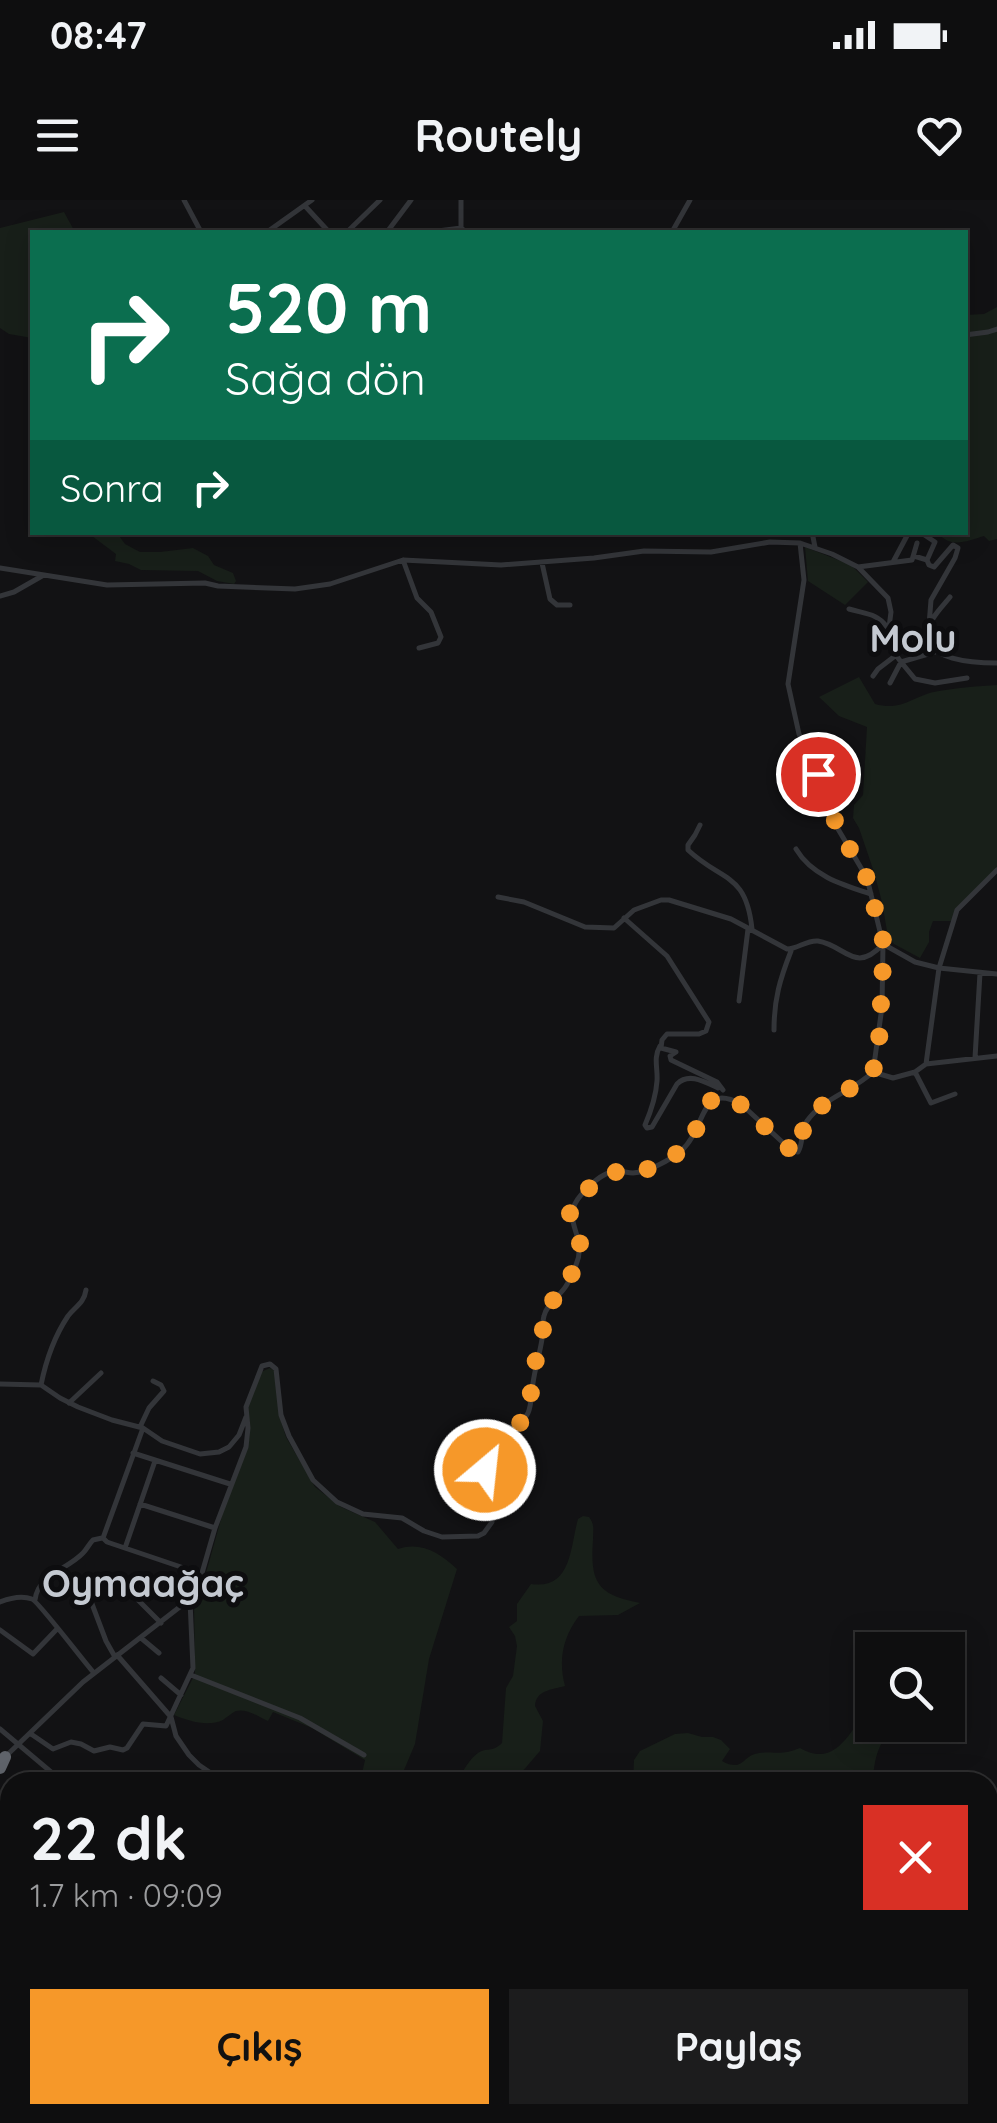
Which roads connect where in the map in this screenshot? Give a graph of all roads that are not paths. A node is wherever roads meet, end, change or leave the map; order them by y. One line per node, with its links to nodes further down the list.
1 (184, 200): 8 (street)
2 (312, 200): 7 (street)
3 (380, 200): 11 (street)
4 (412, 200): 12 (street)
5 (461, 200): 14 (street)
6 (690, 200): 15 (street)
7 (306, 206): 9 (street); 10 (street)
8 (201, 230)
9 (270, 230)
10 (327, 230)
11 (350, 230)
12 (389, 230)
13 (448, 230): 14 (street)
14 (463, 230)
15 (673, 230)
16 (997, 329): 17 (street)
17 (968, 335)
18 (813, 535): 23 (street)
19 (907, 535): 27 (street)
20 (924, 535): 26 (street)
21 (917, 542): 24 (street)
22 (800, 543): 23 (street); 28 (street); 49 (street)
23 (815, 546): 29 (street)
24 (914, 556): 26 (street); 27 (street)
25 (403, 560): 28 (street); 31 (street); 38 (street)
26 (927, 560): 36 (street)
27 (892, 562): 29 (street)
28 (542, 563): 34 (street)
29 (858, 567): 37 (street)
30 (0, 568): 31 (street)
31 (45, 575): 32 (street)
32 (0, 596)
33 (950, 597): 36 (street)
34 (570, 606)
35 (848, 609): 37 (street)
36 (928, 625): 39 (street)
37 (889, 630): 40 (street)
38 (419, 648)
39 (935, 652): 41 (street); 42 (street)
40 (895, 656): 41 (street); 43 (street)
41 (902, 662): 44 (street); 45 (street)
42 (997, 663)
43 (873, 676)
44 (967, 678)
45 (890, 683)
46 (700, 825): 52 (street)
47 (796, 849): 49 (street)
48 (997, 870): 55 (street)
49 (872, 894): 53 (street)
50 (498, 896): 51 (street)
51 (624, 918): 52 (street); 60 (street)
52 (750, 930): 54 (street); 58 (street)
53 (884, 944): 54 (street); 55 (street); 64 (street)
54 (792, 950): 59 (street)
55 (939, 968): 56 (street); 63 (street)
56 (980, 972): 57 (street); 62 (street)
57 (997, 974)
58 (739, 1000)
59 (774, 1030)
60 (660, 1046): 66 (street); 66 (street)
61 (997, 1056): 62 (street)
62 (974, 1058): 63 (street)
63 (926, 1064): 65 (street)
64 (873, 1072): 65 (street); 68 (street)
65 (915, 1072): 67 (street)
66 (723, 1090): 68 (street)
67 (955, 1094)
68 (732, 1099): 75 (street)
69 (86, 1290): 73 (street)
70 (101, 1373): 74 (street)
71 (152, 1381): 76 (street)
72 (0, 1384): 73 (street)
73 (41, 1384): 74 (street)
74 (69, 1404): 76 (street)
75 (247, 1415): 76 (street); 79 (street)
76 (142, 1428): 77 (street)
77 (133, 1453): 78 (street); 82 (street)
78 (155, 1461): 79 (street); 80 (street)
79 (230, 1484): 81 (street)
80 (140, 1504): 81 (street); 83 (street)
81 (215, 1528): 84 (street)
82 (103, 1538): 83 (street); 88 (street)
83 (124, 1548): 84 (street)
84 (199, 1581): 87 (street)
85 (132, 1586): 90 (street)
86 (89, 1596): 95 (street)
87 (190, 1599): 90 (street); 97 (street)
88 (35, 1600): 89 (street); 91 (street)
89 (0, 1602)
90 (161, 1623): 93 (street)
91 (57, 1629): 92 (street); 96 (street)
92 (0, 1630)
93 (140, 1638): 94 (street); 95 (street)
94 (159, 1653)
95 (116, 1656): 96 (street); 100 (street)
96 (94, 1673): 102 (street)
97 (192, 1675): 99 (street); 104 (street)
98 (161, 1678): 99 (street)
99 (181, 1695): 100 (street)
100 (170, 1717): 102 (street); 107 (street)
101 (0, 1729): 103 (street)
102 (32, 1734): 103 (street)
103 (18, 1745): 105 (street); 106 (street)
104 (364, 1756)
105 (1, 1762)
106 (51, 1772)
107 (209, 1772)

